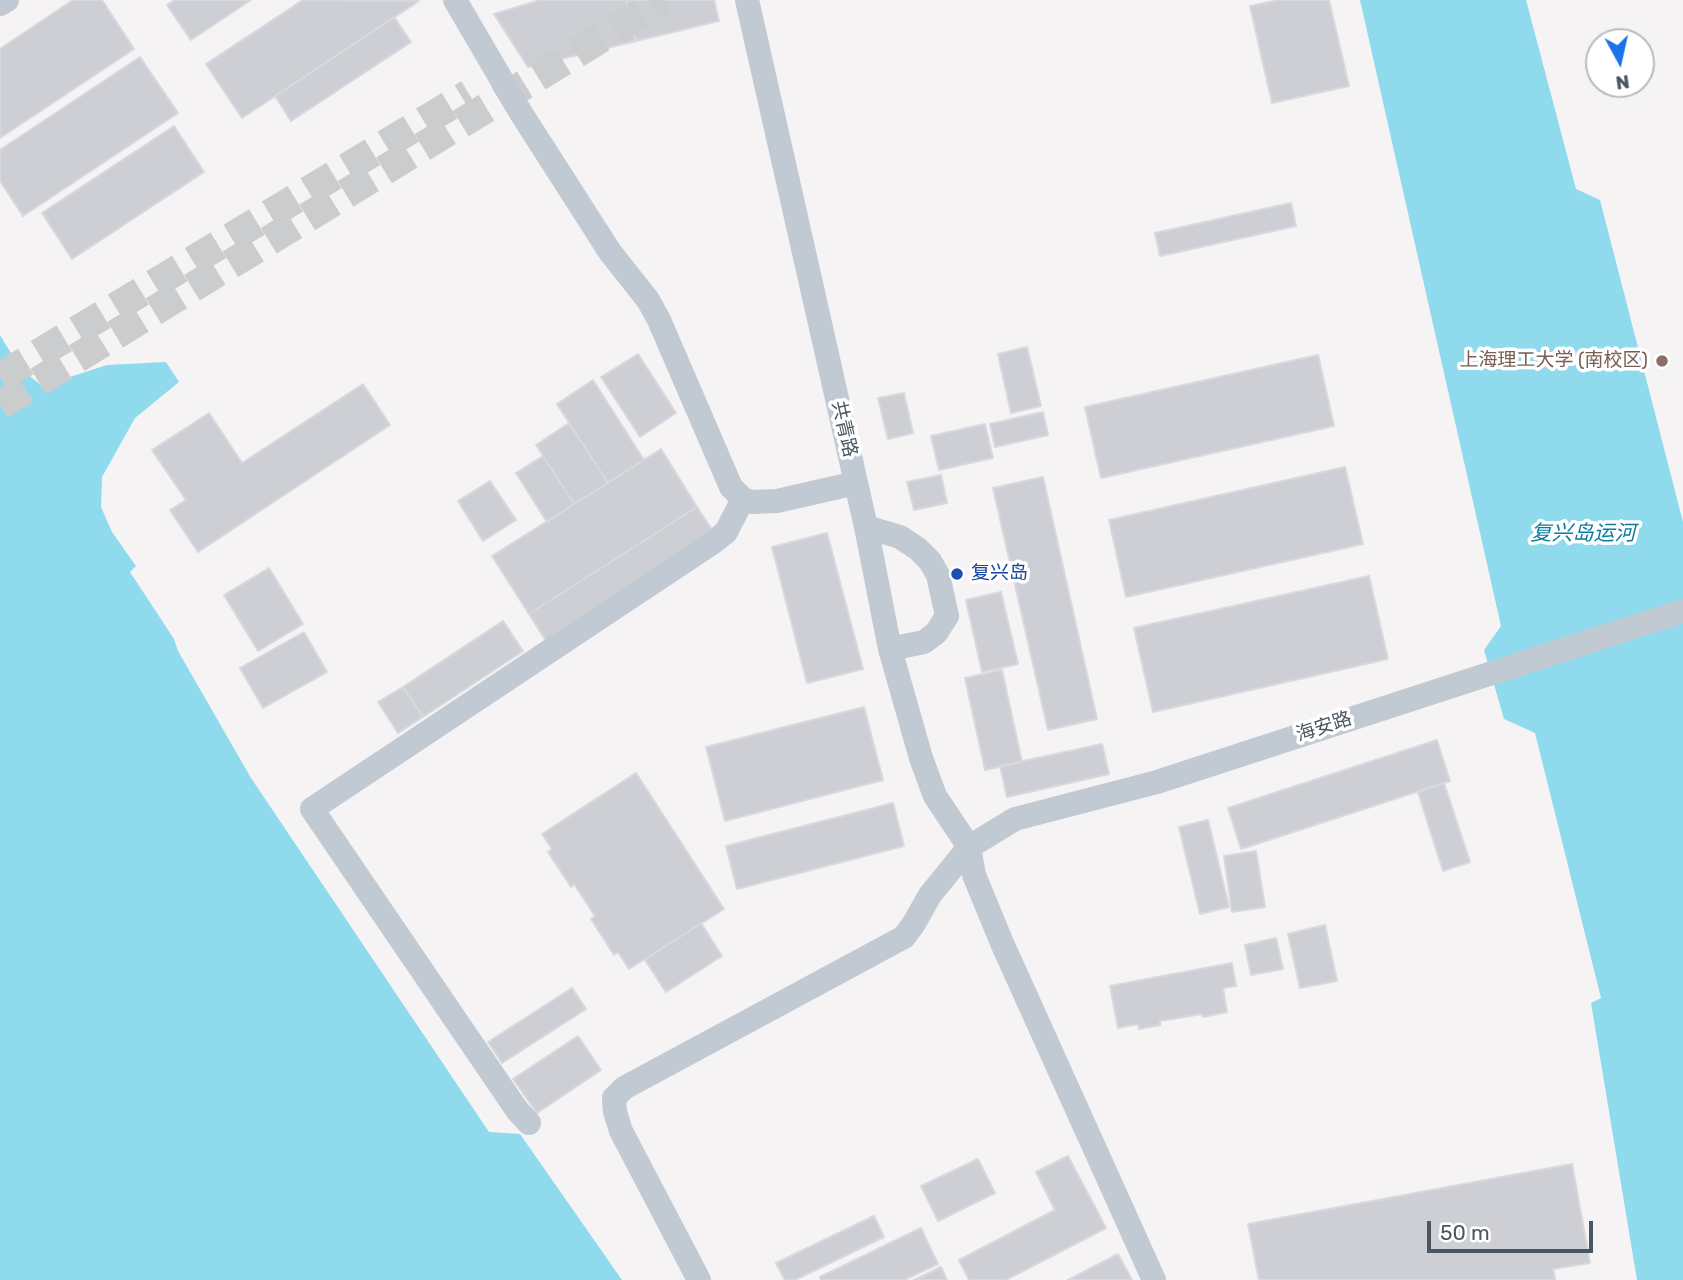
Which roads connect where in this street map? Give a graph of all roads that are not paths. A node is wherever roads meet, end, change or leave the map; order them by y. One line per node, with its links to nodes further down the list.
1 (7, 0): 4 (street)
2 (455, 0): 6 (street)
3 (747, 0): 5 (street, 共青路)
4 (0, 4)
5 (856, 483): 6 (street); 7 (street, 共青路)
6 (743, 499): 11 (street)
7 (866, 527): 9 (street, 共青路); 9 (street)
8 (1683, 611): 10 (street, 海安路)
9 (890, 649): 10 (street, 共青路)
10 (969, 847): 12 (street); 13 (street)
11 (529, 1123)
12 (699, 1280)
13 (1154, 1280)

